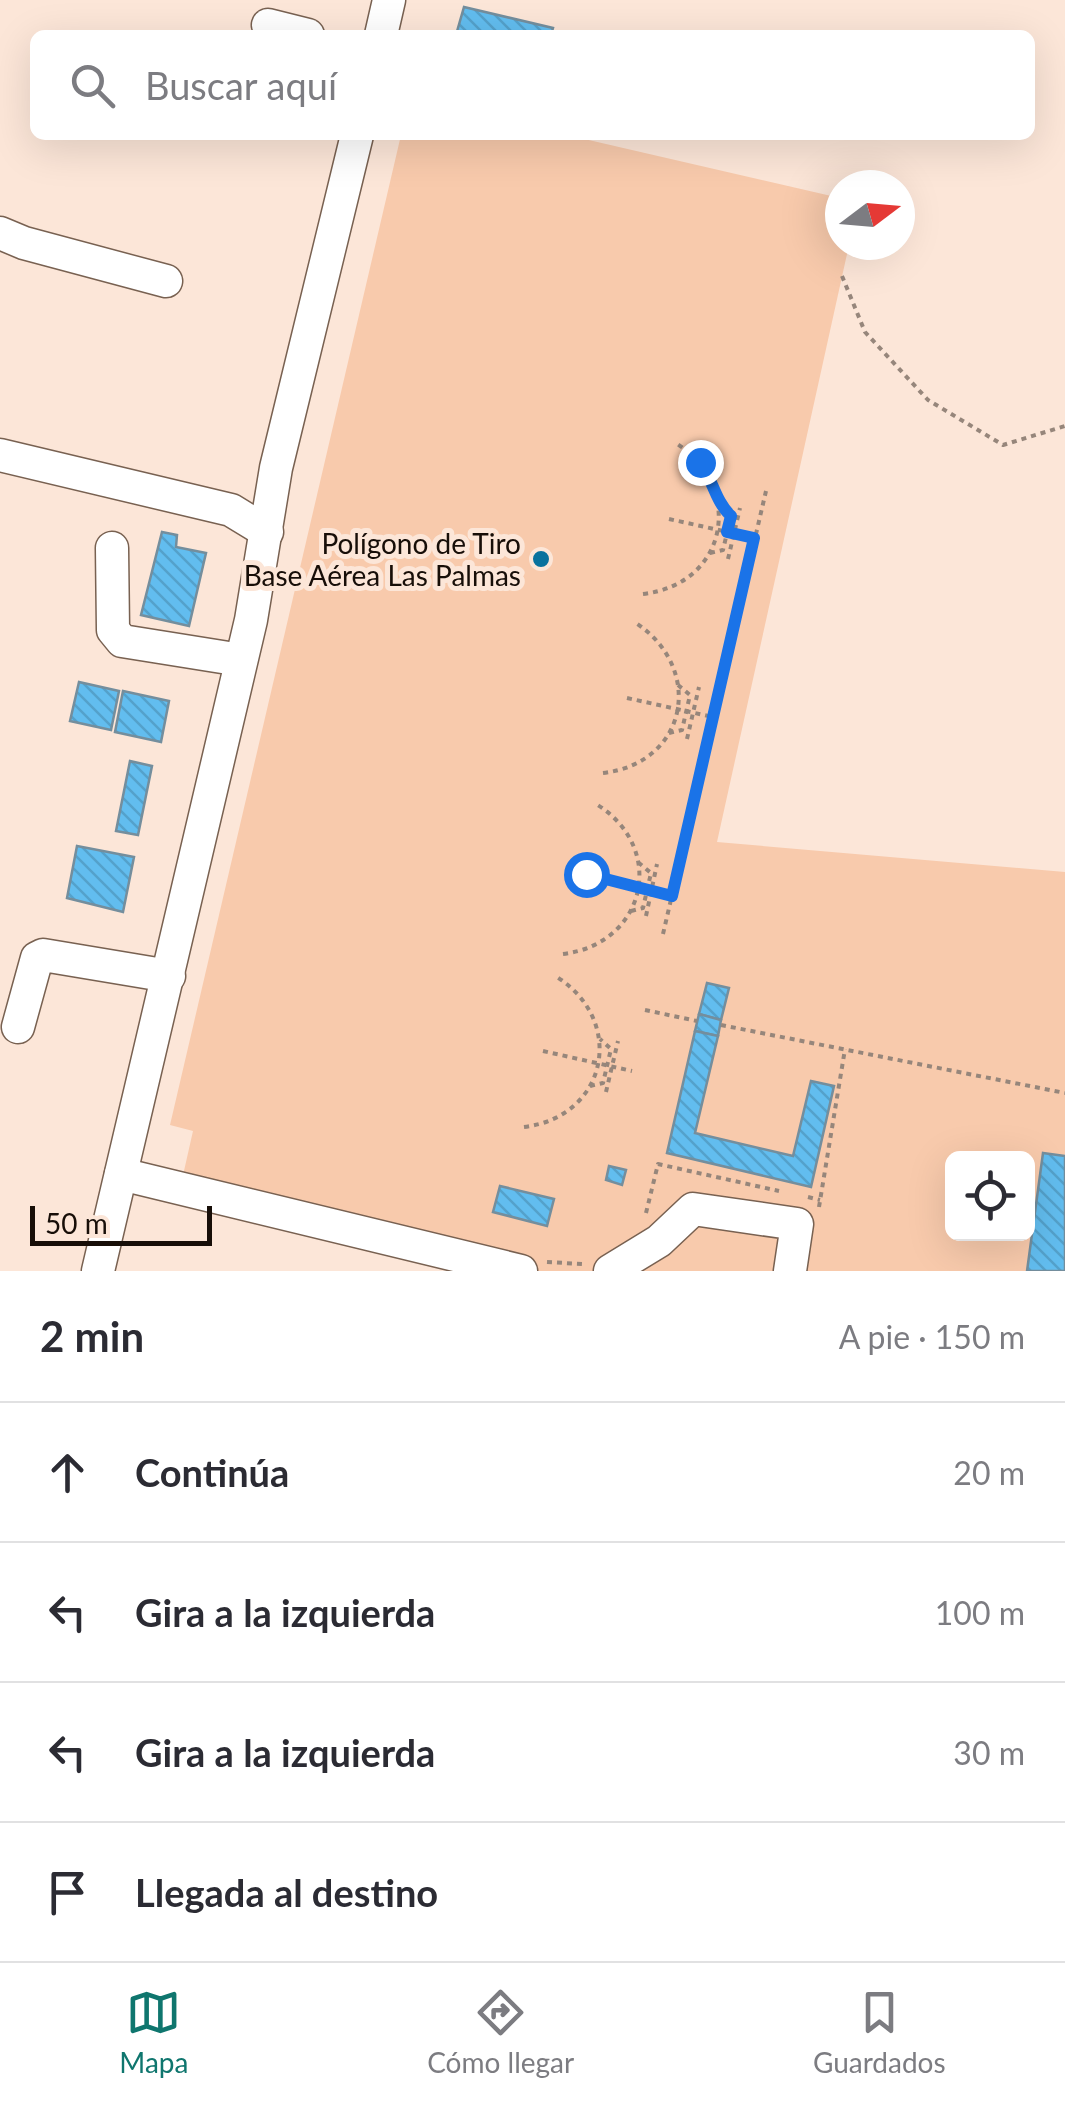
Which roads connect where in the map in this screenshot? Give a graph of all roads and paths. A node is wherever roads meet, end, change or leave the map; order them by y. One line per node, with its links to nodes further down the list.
1 (389, 0): 4 (lane)
2 (269, 20): 3 (lane)
3 (295, 30)
4 (382, 30)
5 (356, 140): 19 (lane)
6 (0, 234): 8 (lane)
7 (842, 276): 9 (path)
8 (166, 282)
9 (1065, 426)
10 (676, 444): 14 (path)
11 (0, 454): 19 (lane)
12 (0, 472): 19 (lane)
13 (766, 491): 20 (path)
14 (719, 505): 17 (path); 18 (path)
15 (740, 508): 18 (path)
16 (668, 519): 17 (path)
17 (718, 530): 18 (path); 22 (path)
18 (731, 533): 20 (path); 22 (path); 23 (path)
19 (266, 538): 26 (lane)
20 (754, 538): 32 (path)
21 (112, 548): 26 (lane)
22 (709, 554): 24 (path)
23 (728, 559)
24 (643, 594)
25 (636, 623): 27 (path)
26 (242, 660): 47 (lane)
27 (678, 685): 30 (path); 31 (path)
28 (699, 687): 31 (path)
29 (627, 698): 30 (path)
30 (678, 710): 31 (path); 33 (path)
31 (690, 712): 32 (path); 33 (path); 34 (path)
32 (713, 718): 42 (path)
33 (669, 733): 35 (path)
34 (687, 739)
35 (603, 773)
36 (596, 804): 37 (path)
37 (639, 863): 40 (path); 41 (path)
38 (657, 864): 41 (path)
39 (586, 874): 40 (path)
40 (638, 887): 41 (path); 43 (path)
41 (649, 890): 42 (path); 43 (path); 44 (path)
42 (672, 896): 45 (path)
43 (631, 911): 46 (path)
44 (646, 916)
45 (663, 934)
46 (563, 954)
47 (169, 976): 52 (lane); 64 (lane)
48 (557, 977): 53 (path)
49 (645, 1010): 50 (path)
50 (698, 1021)
51 (720, 1025): 55 (path)
52 (18, 1026)
53 (600, 1039): 57 (path); 58 (path)
54 (618, 1040): 58 (path)
55 (845, 1049): 62 (path); 67 (path)
56 (543, 1050): 57 (path)
57 (598, 1063): 58 (path); 60 (path)
58 (609, 1066): 59 (path); 60 (path); 61 (path)
59 (632, 1071)
60 (590, 1086): 63 (path)
61 (606, 1092)
62 (1065, 1093)
63 (524, 1127)
64 (121, 1174): 70 (lane); 72 (lane)
65 (784, 1192): 68 (path)
66 (802, 1196): 67 (path)
67 (820, 1200): 69 (path)
68 (645, 1218)
69 (817, 1218)
70 (531, 1266): 71 (path)
71 (600, 1267): 73 (lane)
72 (98, 1271)
73 (790, 1271)

